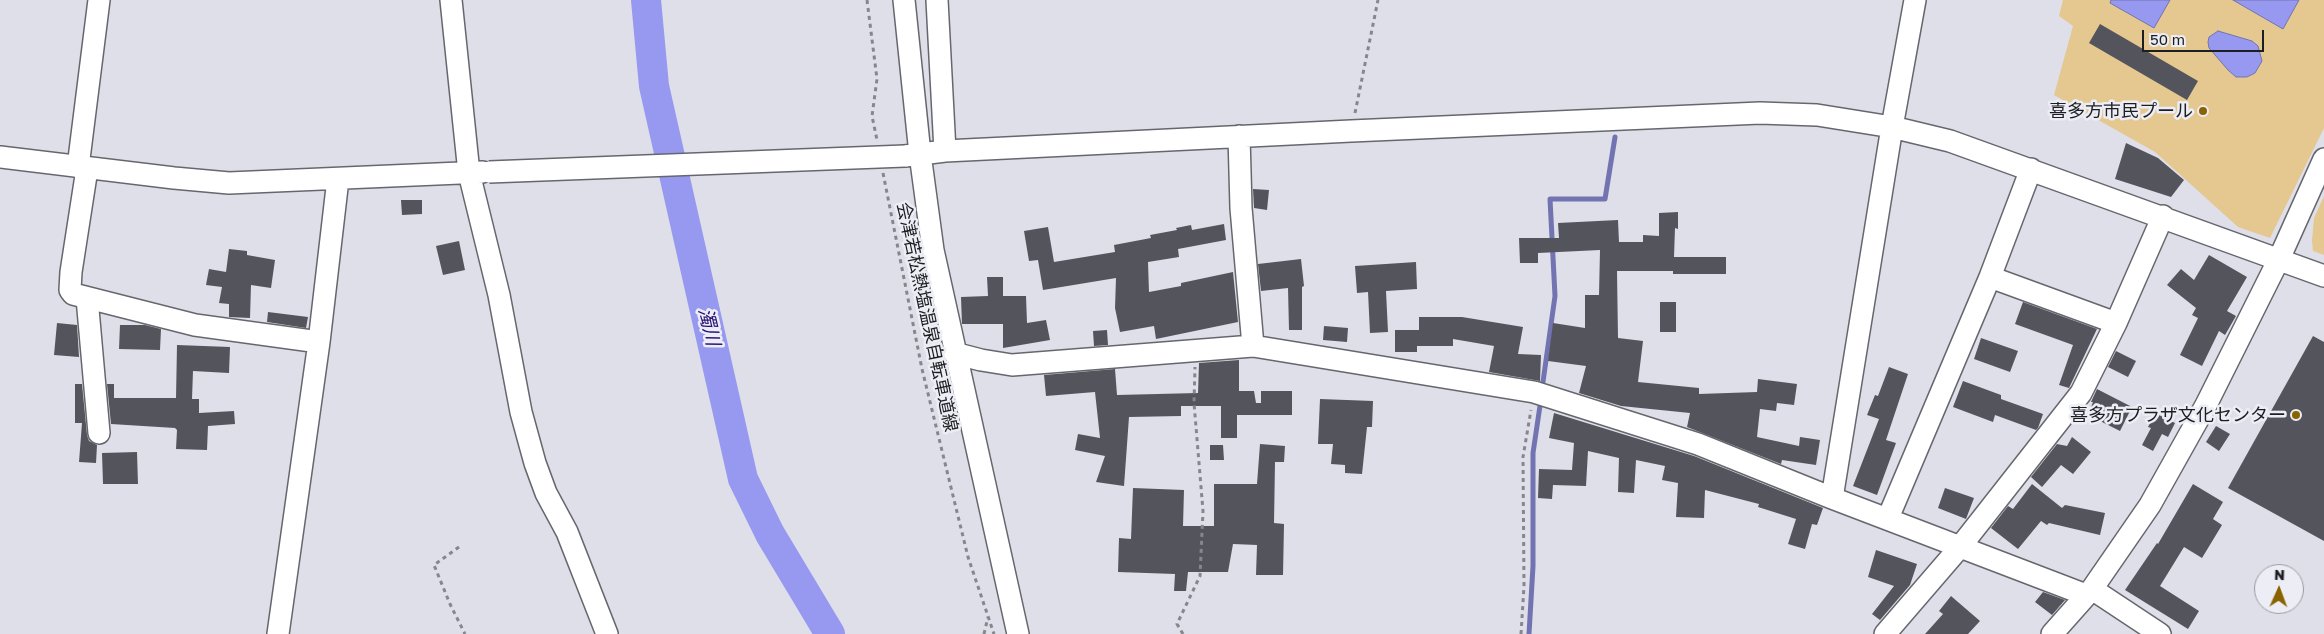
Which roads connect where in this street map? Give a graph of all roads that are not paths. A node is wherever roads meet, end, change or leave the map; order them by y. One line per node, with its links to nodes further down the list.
1 (99, 0): 12 (street)
2 (451, 0): 14 (street)
3 (904, 0): 9 (street)
4 (937, 0): 8 (street)
5 (1915, 0): 6 (street)
6 (1892, 127): 7 (street); 13 (street); 26 (street)
7 (1239, 136): 8 (street); 23 (street)
8 (945, 150): 9 (street)
9 (913, 155): 14 (street, bridge); 24 (street)
10 (0, 157): 12 (street)
11 (2324, 160): 17 (street)
12 (83, 168): 15 (street); 20 (street)
13 (2031, 169): 16 (street); 19 (street)
14 (479, 172): 15 (street); 31 (street)
15 (338, 179): 22 (street)
16 (2163, 216): 17 (street); 21 (street)
17 (2279, 259): 18 (street); 29 (street)
18 (2324, 276)
19 (1990, 277): 21 (street); 27 (street)
20 (87, 298): 22 (street); 25 (street)
21 (2116, 323): 28 (street)
22 (319, 342): 30 (street)
23 (1253, 346): 24 (street); 26 (street)
24 (954, 353): 32 (street)
25 (99, 433)
26 (1832, 498): 27 (street)
27 (1888, 518): 28 (street)
28 (1960, 547): 29 (street); 33 (street)
29 (2089, 592): 34 (street); 35 (street)
30 (278, 634)
31 (607, 634)
32 (1018, 634)
33 (1885, 634)
34 (2052, 634)
35 (2160, 634)

